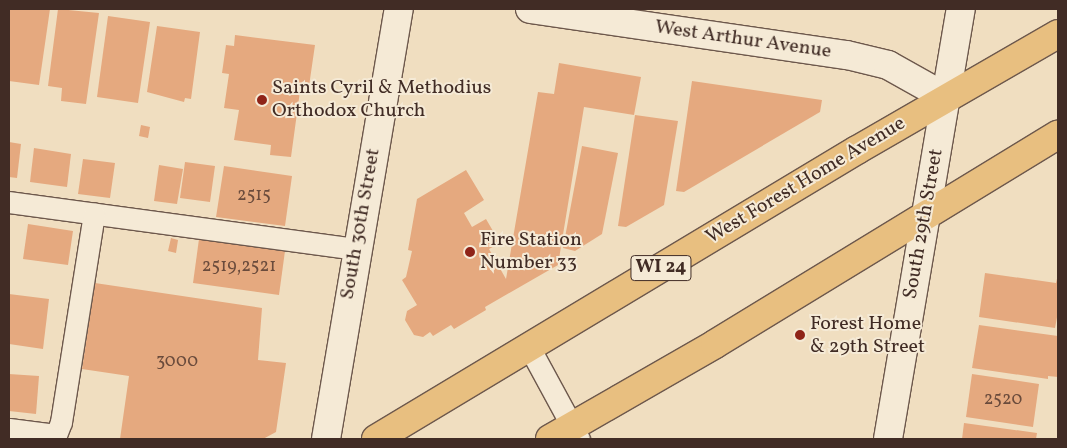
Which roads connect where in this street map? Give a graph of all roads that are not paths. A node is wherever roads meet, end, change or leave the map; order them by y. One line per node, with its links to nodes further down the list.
1 (399, 9): 10 (street, South 30th Street)
2 (530, 9): 5 (street, West Arthur Avenue)
3 (961, 9): 5 (street, South 29th Street)
4 (1058, 34): 5 (main road, West Forest Home Avenue / WI 24)
5 (947, 98): 9 (street, South 29th Street); 11 (main road, West Forest Home Avenue / WI 24)
6 (1058, 135): 9 (main road)
7 (9, 202): 8 (lane)
8 (94, 214): 10 (lane); 12 (lane)
9 (925, 216): 13 (main road); 17 (street, South 29th Street)
10 (356, 249): 14 (street, South 30th Street)
11 (529, 347): 13 (lane); 15 (main road, West Forest Home Avenue / WI 24)
12 (9, 429)
13 (576, 432): 16 (main road)
14 (326, 439)
15 (376, 439)
16 (550, 439)
17 (888, 439)

